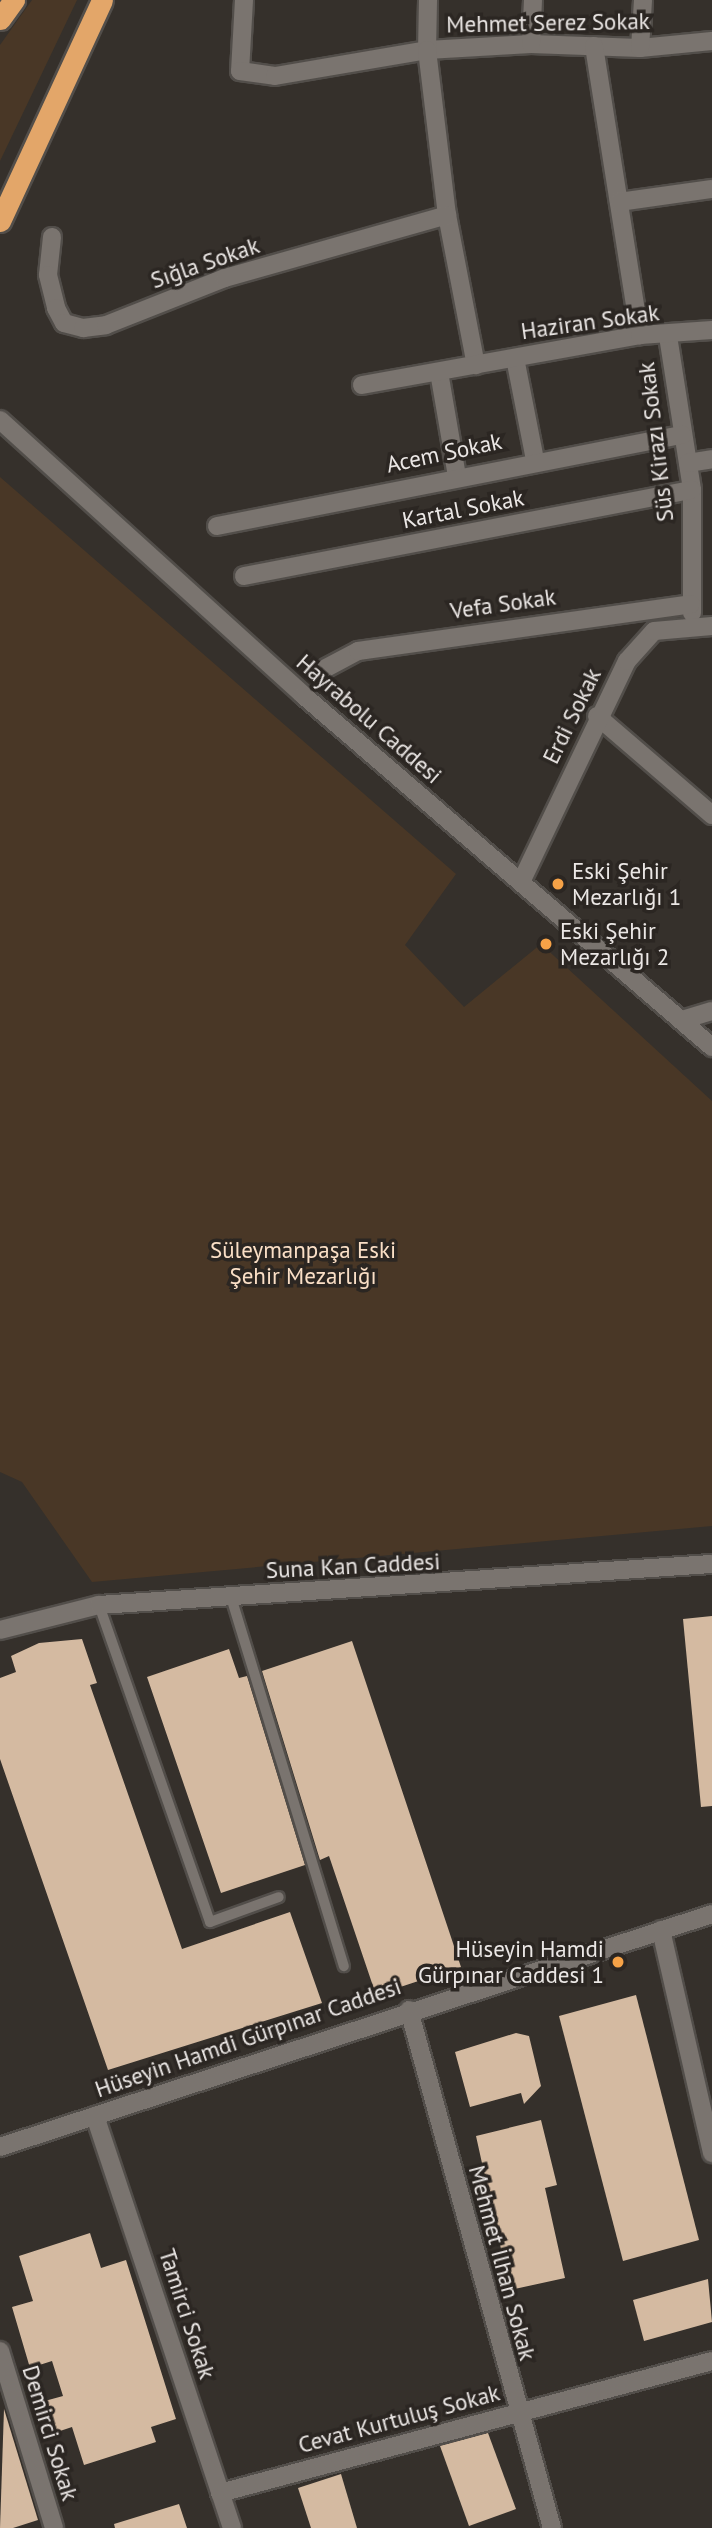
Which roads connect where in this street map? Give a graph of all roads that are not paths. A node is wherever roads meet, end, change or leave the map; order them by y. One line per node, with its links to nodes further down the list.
1 (14, 0): 7 (highway)
2 (102, 0): 16 (highway)
3 (244, 0): 12 (street, Mehmet Serez Sokak)
4 (428, 0): 12 (street)
5 (533, 0): 9 (street)
6 (643, 0): 11 (street)
7 (0, 19)
8 (712, 41): 11 (street, Mehmet Serez Sokak)
9 (531, 44): 10 (street, Mehmet Serez Sokak); 12 (street, Mehmet Serez Sokak)
10 (594, 46): 11 (street, Mehmet Serez Sokak); 14 (street, Süs Kirazı Sokak)
11 (640, 48)
12 (427, 50): 15 (street)
13 (712, 190): 14 (street)
14 (619, 202): 19 (street, Süs Kirazı Sokak)
15 (447, 215): 17 (street, Sığla Sokak); 22 (street)
16 (0, 221)
17 (52, 237)
18 (712, 330): 20 (street, Haziran Sokak)
19 (640, 335): 20 (street, Haziran Sokak); 21 (street, Haziran Sokak)
20 (668, 336): 26 (street, Süs Kirazı Sokak)
21 (515, 358): 22 (street, Haziran Sokak); 28 (street)
22 (476, 365): 23 (street, Haziran Sokak)
23 (439, 372): 24 (street, Haziran Sokak); 30 (street)
24 (362, 385)
25 (0, 420): 40 (street, Hayrabolu Caddesi)
26 (682, 435): 28 (street, Acem Sokak); 29 (street, Süs Kirazı Sokak)
27 (712, 459): 29 (street)
28 (535, 460): 30 (street, Acem Sokak)
29 (688, 463): 31 (street, Süs Kirazı Sokak)
30 (457, 476): 32 (street, Acem Sokak)
31 (692, 490): 33 (street, Kartal Sokak); 34 (street, Süs Kirazı Sokak)
32 (217, 526)
33 (244, 576)
34 (691, 604): 36 (street, Süs Kirazı Sokak); 37 (street, Vefa Sokak)
35 (712, 626): 36 (street, Erdi Sokak)
36 (692, 627): 38 (street, Erdi Sokak)
37 (326, 668)
38 (597, 716): 39 (street); 40 (street, Erdi Sokak)
39 (712, 816)
40 (521, 882): 42 (street, Hayrabolu Caddesi)
41 (712, 1011): 42 (street)
42 (682, 1020): 43 (street, Hayrabolu Caddesi)
43 (712, 1047)
44 (712, 1564): 45 (street, Suna Kan Caddesi)
45 (231, 1597): 46 (street, Suna Kan Caddesi); 51 (lane)
46 (99, 1605): 47 (street, Suna Kan Caddesi); 48 (lane)
47 (0, 1630)
48 (279, 1898)
49 (712, 1914): 50 (street, Hüseyin Hamdi Gürpınar Caddesi)
50 (662, 1930): 52 (street, Hüseyin Hamdi Gürpınar Caddesi); 55 (street)
51 (344, 1966)
52 (409, 2010): 53 (street, Hüseyin Hamdi Gürpınar Caddesi); 58 (street, Mehmet İlhan Sokak)
53 (95, 2116): 54 (street, Hüseyin Hamdi Gürpınar Caddesi); 59 (street, Tamirci Sokak)
54 (0, 2147)
55 (712, 2152)
56 (0, 2351): 60 (street, Demirci Sokak)
57 (712, 2361): 58 (street, Cevat Kurtuluş Sokak)
58 (517, 2412): 59 (street, Cevat Kurtuluş Sokak); 62 (street, Mehmet İlhan Sokak)
59 (220, 2493): 61 (street, Tamirci Sokak)
60 (54, 2528)
61 (232, 2528)
62 (552, 2528)

